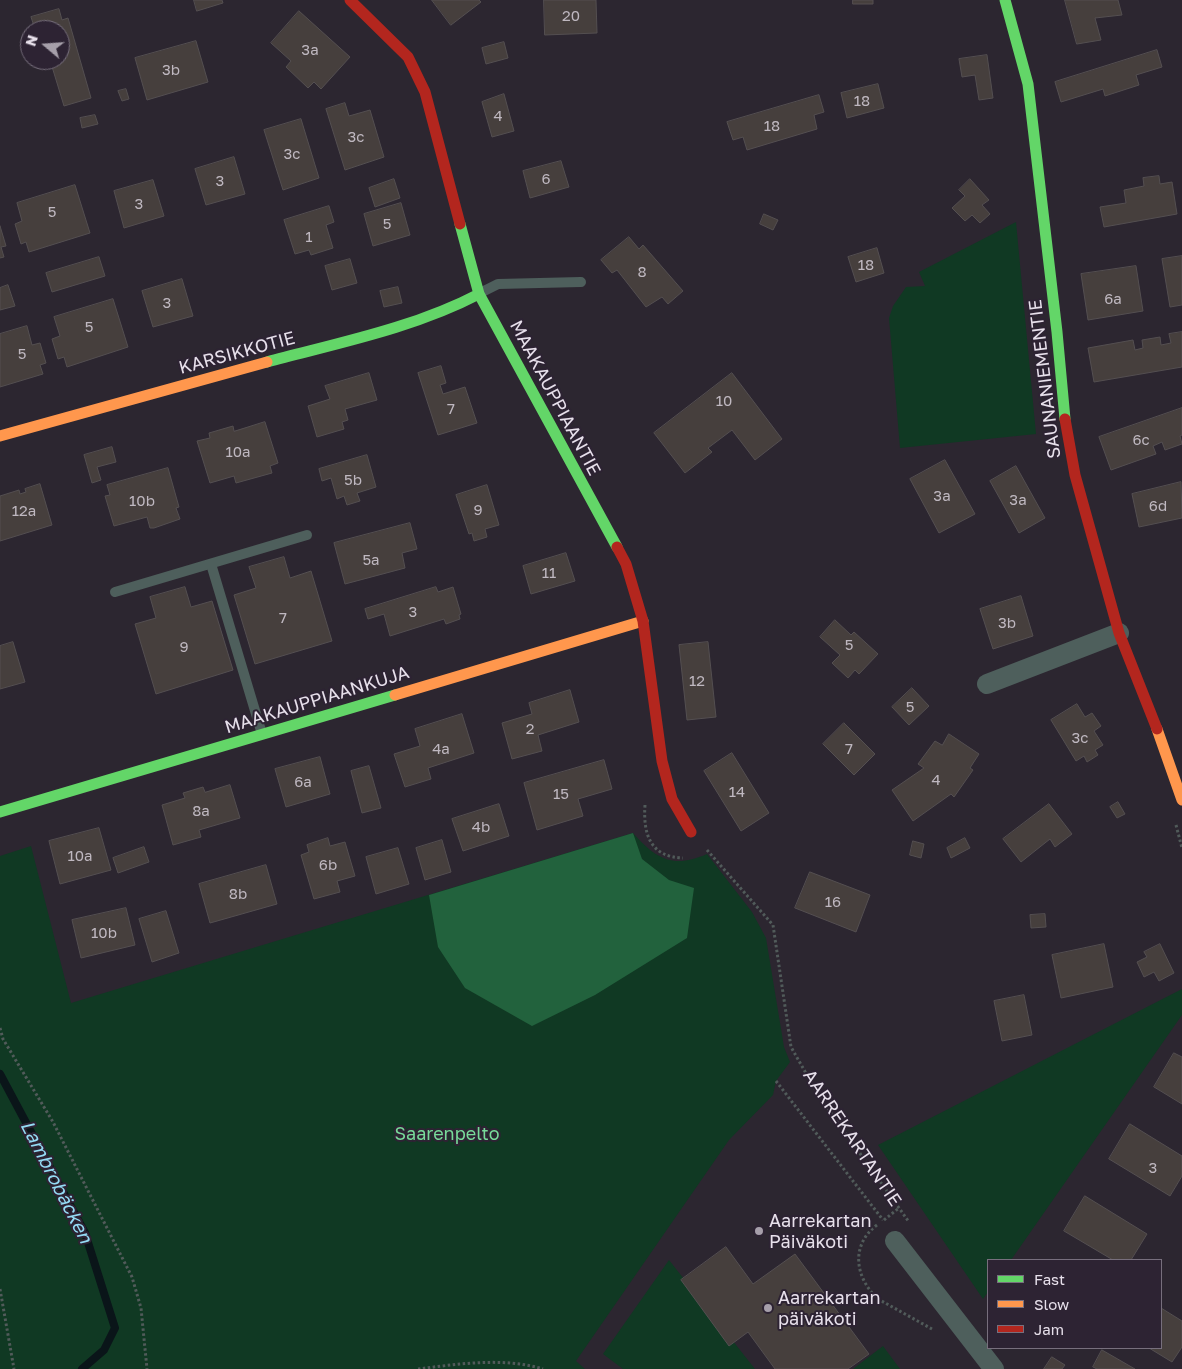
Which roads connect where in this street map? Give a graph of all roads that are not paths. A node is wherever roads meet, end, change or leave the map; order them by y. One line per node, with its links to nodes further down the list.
1 (350, 0): 4 (street, MAAKAUPPIAANTIE)
2 (1005, 0): 10 (street, SAUNANIEMENTIE)
3 (581, 282): 4 (lane)
4 (479, 294): 5 (street, KARSIKKOTIE); 9 (street, MAAKAUPPIAANTIE)
5 (0, 436)
6 (307, 535): 7 (lane)
7 (211, 564): 8 (lane); 12 (lane)
8 (115, 592)
9 (643, 621): 12 (street, MAAKAUPPIAANKUJA); 15 (street, MAAKAUPPIAANTIE)
10 (1119, 633): 11 (street); 13 (street, SAUNANIEMENTIE)
11 (987, 684)
12 (262, 735): 14 (street, MAAKAUPPIAANKUJA)
13 (1182, 800)
14 (0, 812)
15 (691, 832)
16 (895, 1241): 17 (street)
17 (994, 1369)

